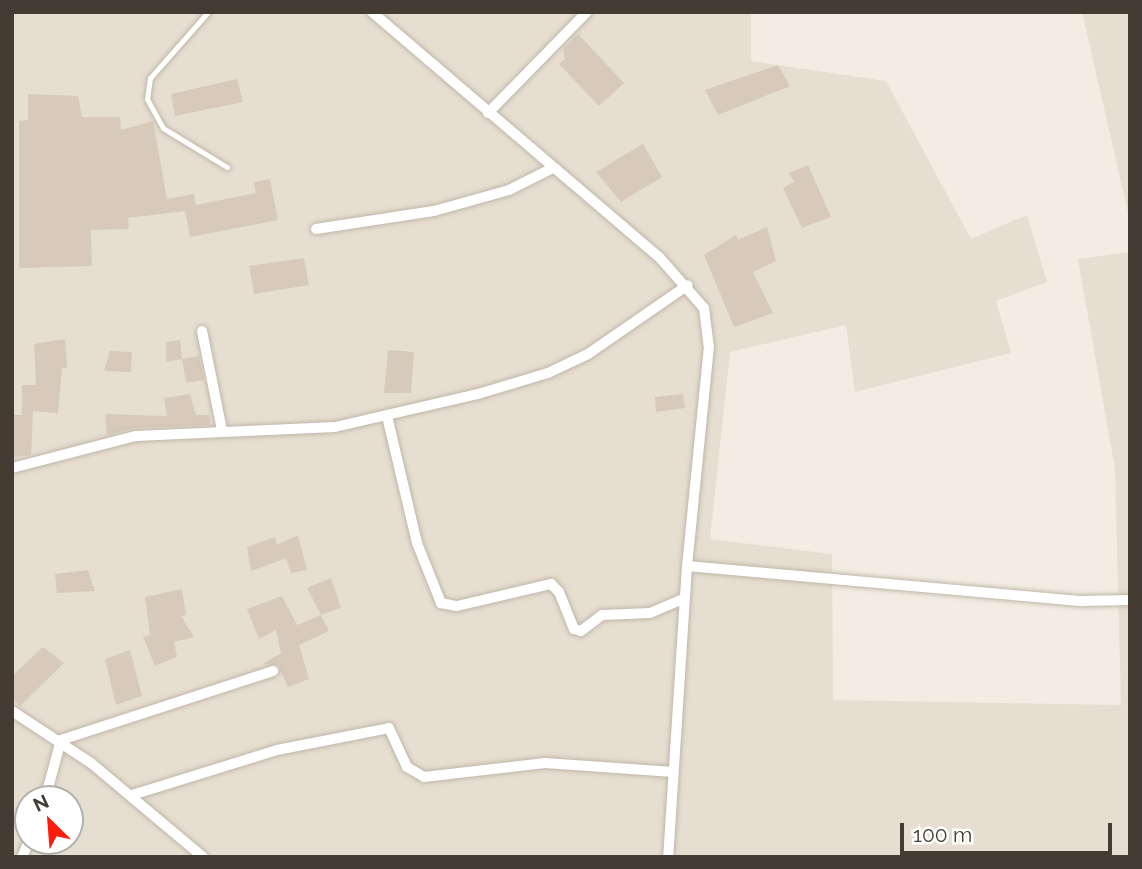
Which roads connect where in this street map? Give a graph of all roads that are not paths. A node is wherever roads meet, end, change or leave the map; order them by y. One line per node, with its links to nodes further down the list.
1 (208, 12): 5 (lane)
2 (587, 12): 4 (street)
3 (379, 14): 4 (street)
4 (488, 113): 6 (street)
5 (227, 167)
6 (553, 169): 7 (street); 8 (street)
7 (316, 229)
8 (688, 285): 10 (street); 13 (street)
9 (202, 331): 11 (street)
10 (387, 416): 11 (street); 14 (street)
11 (222, 430): 12 (street)
12 (12, 468)
13 (687, 566): 14 (street); 15 (street)
14 (685, 598): 19 (street)
15 (1130, 600)
16 (273, 671): 18 (street)
17 (12, 711): 18 (street)
18 (61, 740): 20 (street); 21 (street)
19 (674, 772): 21 (street); 23 (street)
20 (49, 785)
21 (132, 795): 22 (street)
22 (203, 857)
23 (668, 857)

